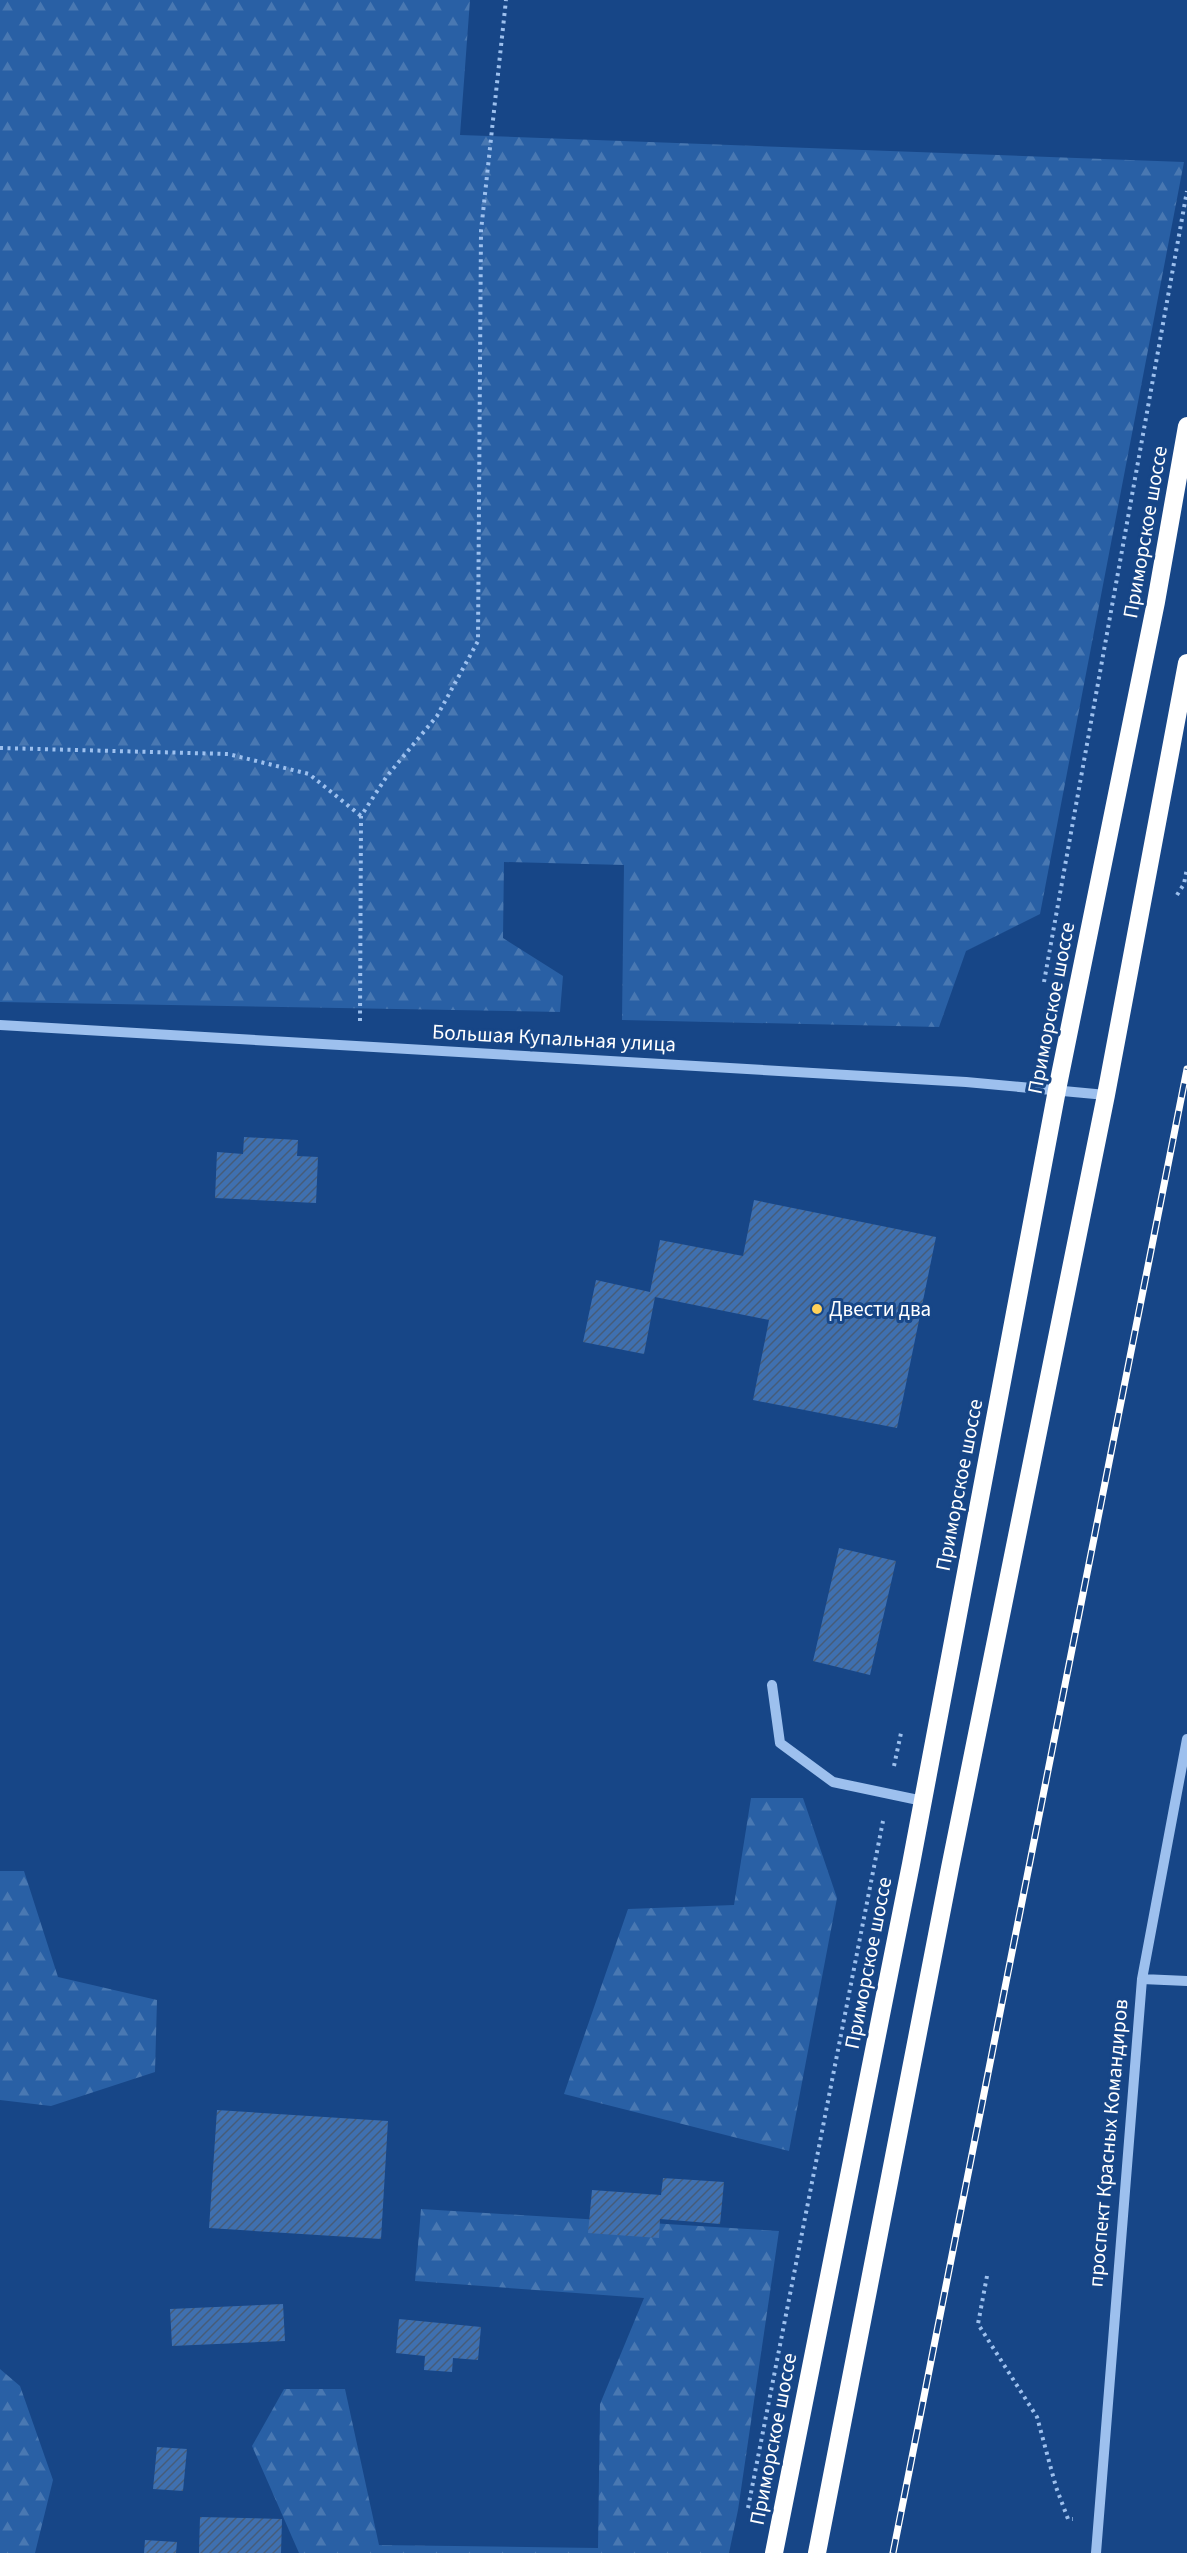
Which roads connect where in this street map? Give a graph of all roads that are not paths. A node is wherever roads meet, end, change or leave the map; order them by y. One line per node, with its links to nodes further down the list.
1 (1187, 426): 4 (highway, Приморское шоссе)
2 (1187, 663): 5 (highway)
3 (0, 1025): 4 (street, Большая Купальная улица)
4 (1057, 1090): 5 (street, Большая Купальная улица); 8 (highway, Приморское шоссе)
5 (1106, 1095): 12 (highway)
6 (772, 1685): 8 (street)
7 (1187, 1739): 9 (street, проспект Красных Командиров)
8 (923, 1801): 11 (highway, Приморское шоссе)
9 (1142, 1979): 10 (street); 13 (street, проспект Красных Командиров)
10 (1187, 1981)
11 (774, 2553)
12 (817, 2553)
13 (1096, 2553)

